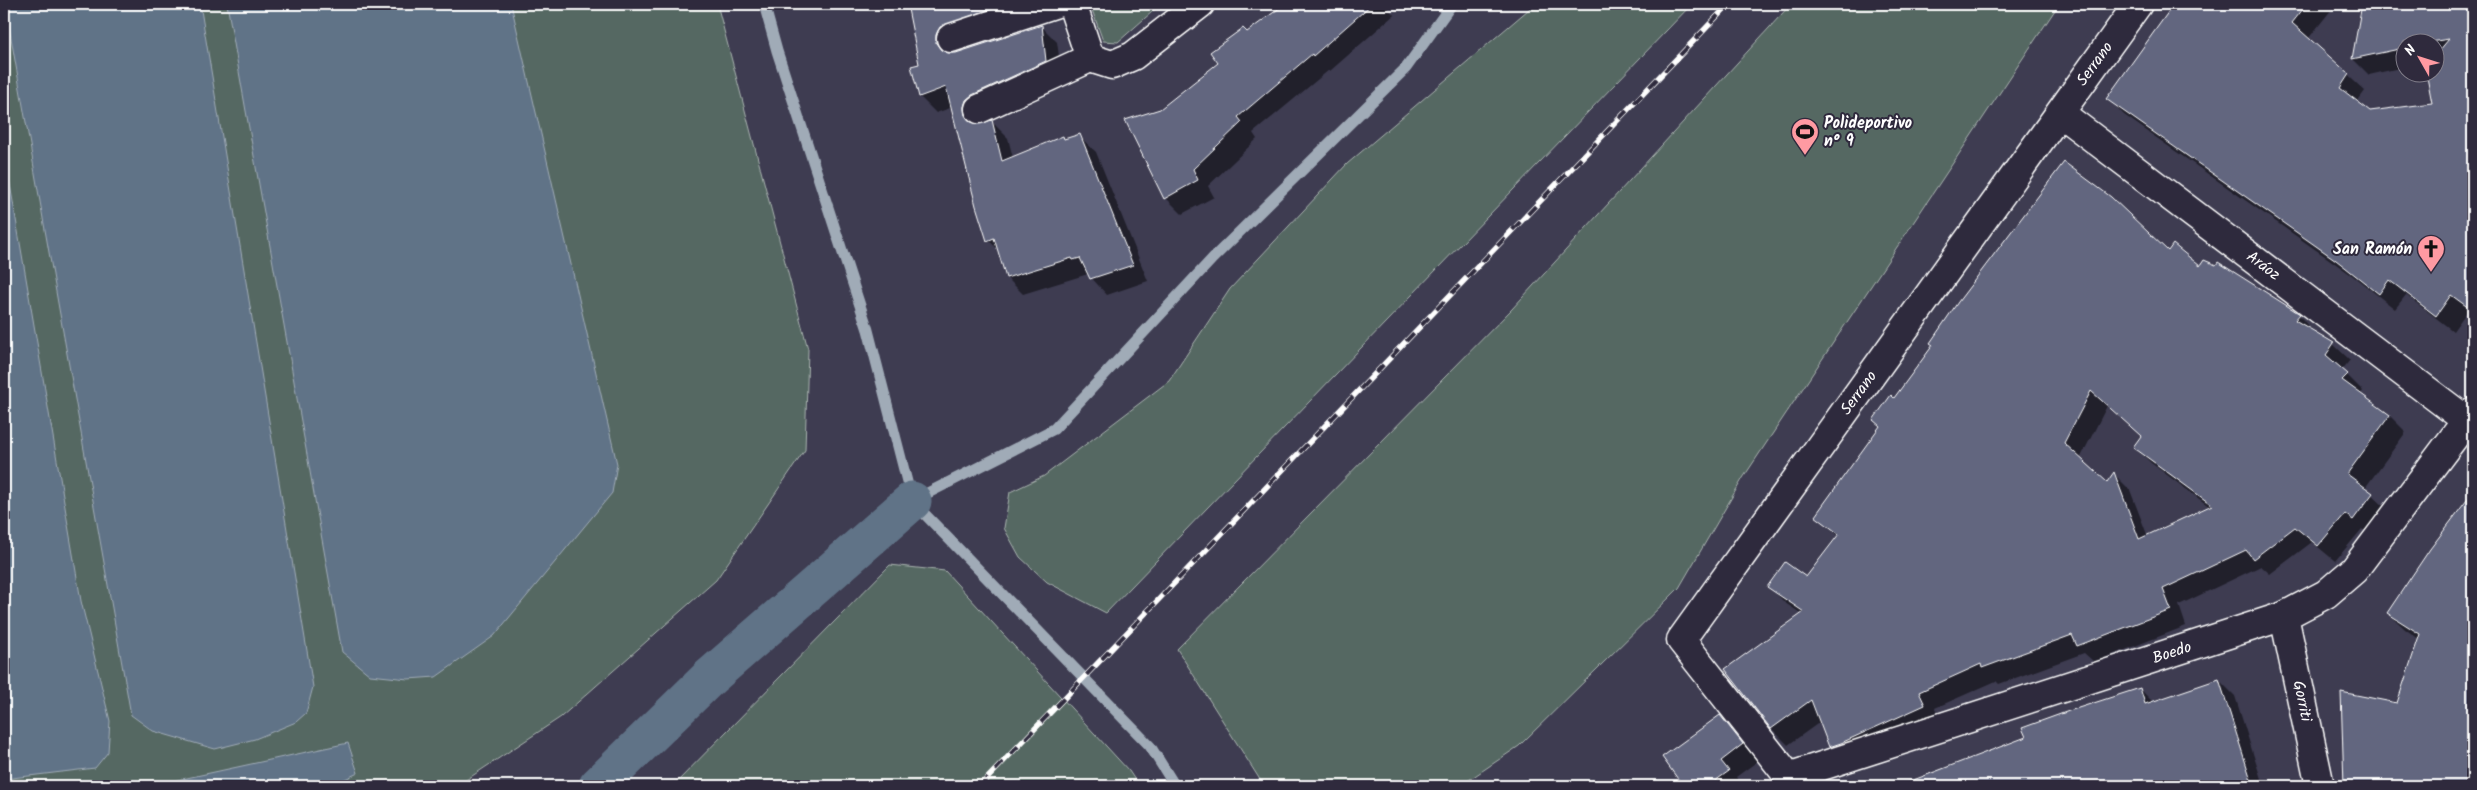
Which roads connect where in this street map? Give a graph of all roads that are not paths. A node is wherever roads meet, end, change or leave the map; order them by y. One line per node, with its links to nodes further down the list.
1 (1054, 4): 5 (street)
2 (1072, 4): 6 (street)
3 (1200, 4): 6 (street)
4 (2138, 4): 8 (street, Serrano)
5 (951, 38)
6 (1090, 58): 7 (street)
7 (979, 110)
8 (2060, 113): 9 (street, Aráoz); 11 (street, Serrano)
9 (2470, 416): 10 (street, Boedo)
10 (2284, 616): 11 (street, Boedo); 12 (street, Gorriti)
11 (1794, 781)
12 (2320, 786)

